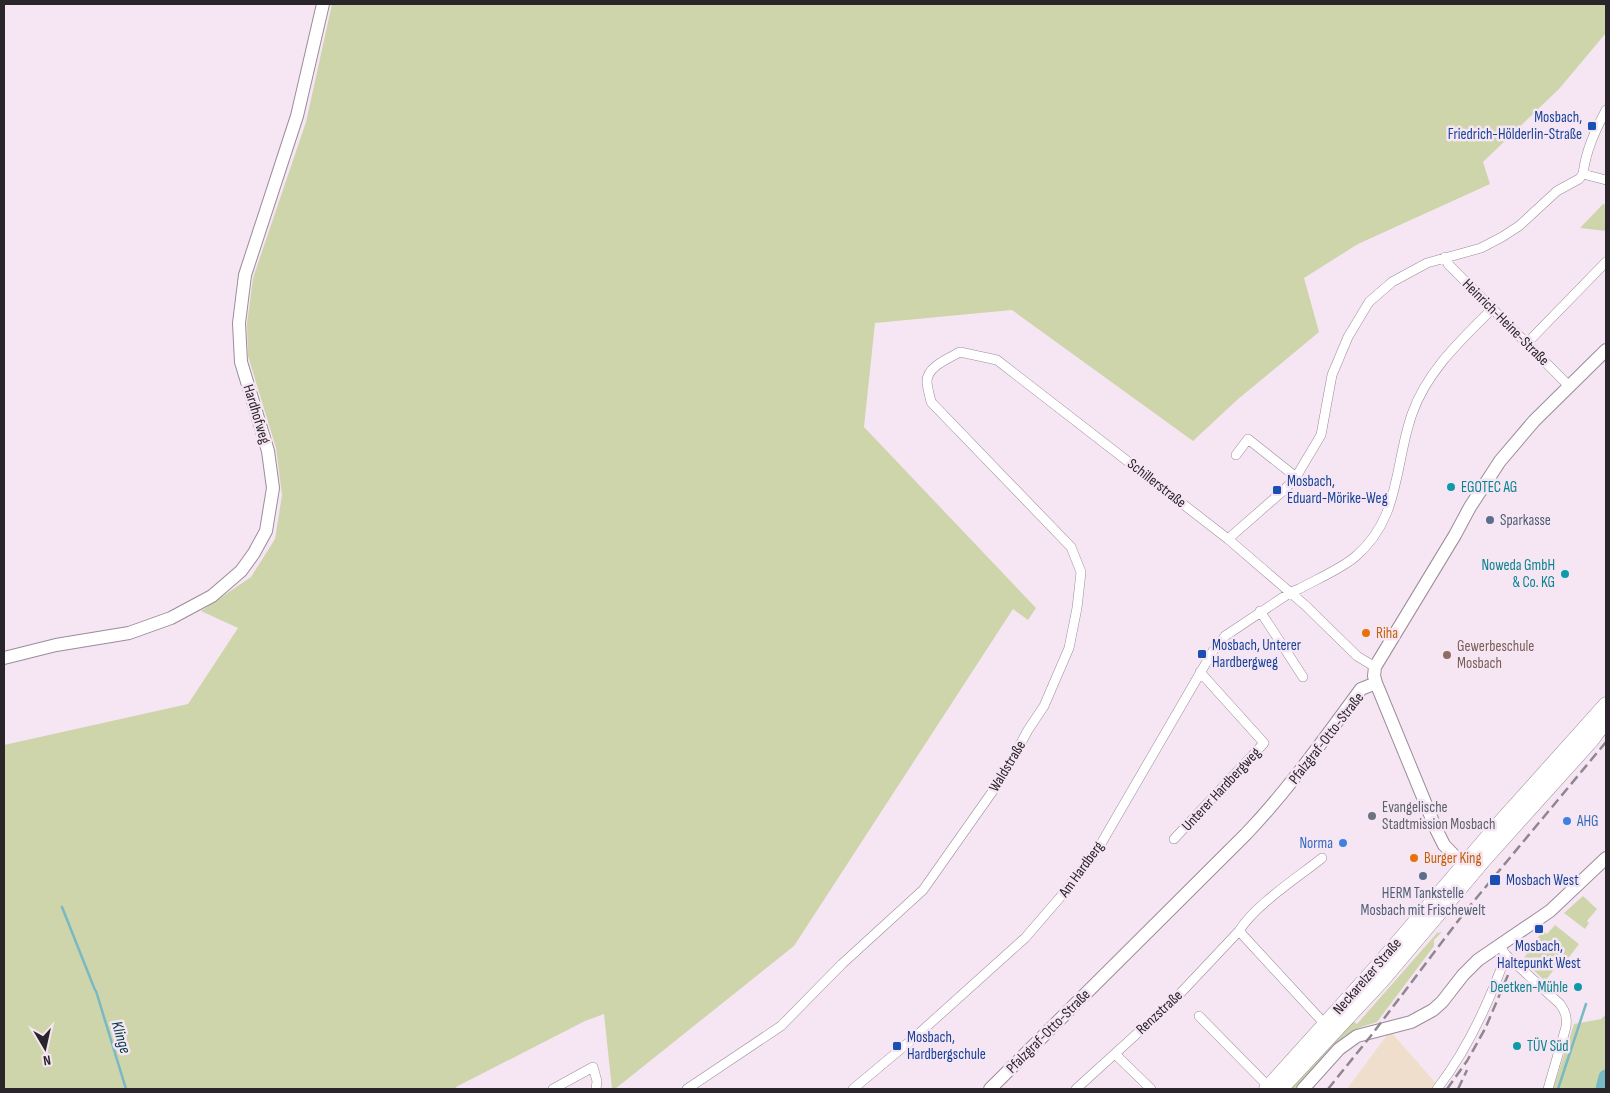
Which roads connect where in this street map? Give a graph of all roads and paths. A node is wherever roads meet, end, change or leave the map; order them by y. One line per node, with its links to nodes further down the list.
1 (323, 4): 17 (street, Hardhofweg)
2 (1606, 110): 3 (street)
3 (1583, 174): 4 (street); 5 (street)
4 (1606, 180)
5 (1446, 257): 7 (street, Heinrich-Heine-Straße); 13 (street)
6 (1606, 262): 8 (street)
7 (1492, 309): 8 (street, Heinrich-Heine-Straße); 15 (street, Am Hardberg)
8 (1527, 343): 11 (street, Heinrich-Heine-Straße)
9 (1606, 350): 11 (street)
10 (927, 381): 14 (street, Schillerstraße); 37 (street, Waldstraße)
11 (1569, 386): 18 (street)
12 (1236, 455): 13 (street)
13 (1296, 477): 14 (street)
14 (1228, 539): 15 (street, Schillerstraße)
15 (1291, 592): 16 (street, Am Hardberg); 18 (street, Schillerstraße)
16 (1260, 611): 19 (street, Am Hardberg); 20 (street)
17 (4, 658)
18 (1375, 667): 21 (street, Pfalzgraf-Otto-Straße)
19 (1200, 672): 24 (street, Unterer Hardbergweg); 38 (street, Am Hardberg)
20 (1303, 677)
21 (1376, 683): 27 (street); 39 (street, Pfalzgraf-Otto-Straße)
22 (1606, 704): 27 (main road, Neckarelzer Straße)
23 (1606, 721): 27 (main road)
24 (1174, 839)
25 (1322, 858): 28 (street, Renzstraße)
26 (1606, 858): 29 (street)
27 (1467, 870): 31 (main road, Neckarelzer Straße); 32 (main road)
28 (1239, 931): 31 (street); 33 (street, Renzstraße)
29 (1502, 950): 42 (street); 43 (street); 44 (street)
30 (1198, 1016): 34 (street)
31 (1327, 1022): 32 (street); 34 (main road, Neckarelzer Straße)
32 (1342, 1024): 34 (main road)
33 (1115, 1054): 40 (street, Renzstraße); 41 (street)
34 (1272, 1088)
35 (554, 1089): 36 (street)
36 (596, 1089)
37 (687, 1089)
38 (853, 1089)
39 (990, 1089)
40 (1076, 1089)
41 (1151, 1089)
42 (1304, 1089)
43 (1436, 1089)
44 (1548, 1089)

